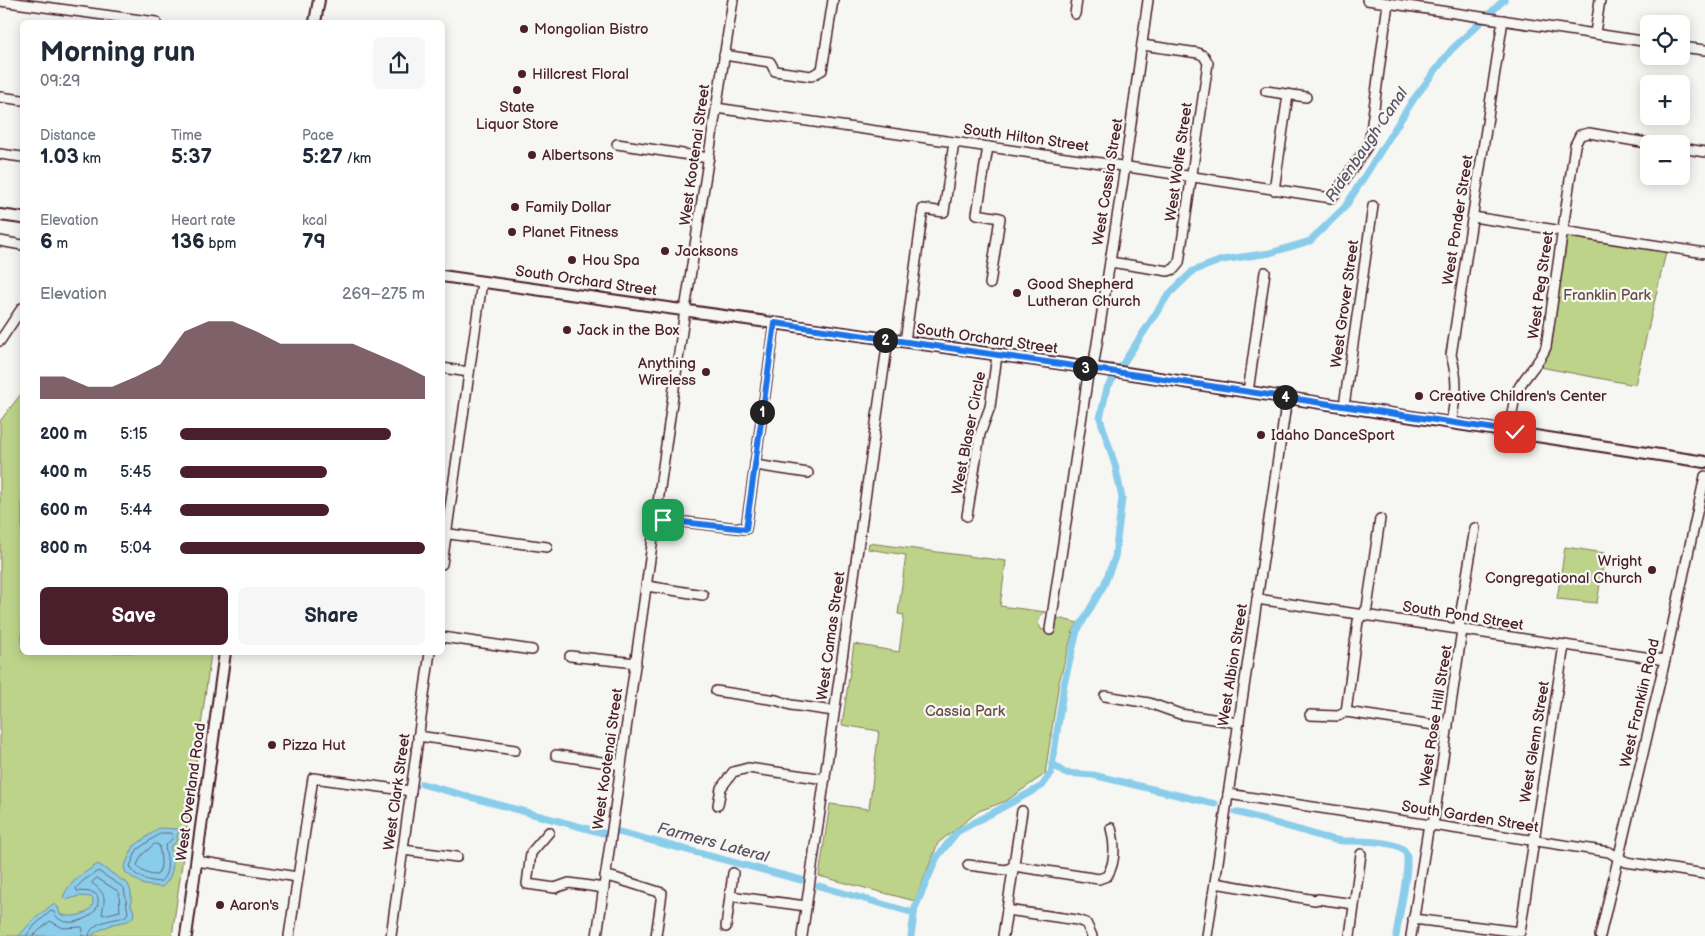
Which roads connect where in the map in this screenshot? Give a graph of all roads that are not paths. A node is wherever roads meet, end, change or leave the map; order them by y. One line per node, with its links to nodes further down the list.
1 (319, 0): 15 (main road)
2 (732, 0): 22 (street, West Kootenai Street)
3 (832, 0): 22 (street)
4 (1078, 0): 13 (street)
5 (1148, 0): 19 (street, West Cassia Street)
6 (1367, 0): 11 (street)
7 (1433, 0): 12 (street)
8 (1600, 0): 17 (street)
9 (0, 2): 10 (street)
10 (32, 3): 14 (street)
11 (1388, 3): 12 (street); 40 (street, South Hilton Street)
12 (1431, 10): 16 (street)
13 (1076, 14)
14 (143, 20)
15 (315, 20)
16 (1498, 20): 17 (street); 43 (street, West Ponder Street)
17 (1596, 33): 18 (street)
18 (1640, 40)
19 (1142, 45): 38 (street, West Cassia Street); 39 (street, West Wolfe Street)
20 (1690, 48): 21 (street)
21 (1705, 50)
22 (724, 55): 28 (street, West Kootenai Street)
23 (1266, 91): 24 (street)
24 (1288, 95): 26 (street); 40 (street)
25 (0, 97): 27 (street)
26 (1306, 97)
27 (20, 100)
28 (716, 108): 29 (street, South Hilton Street); 37 (street, West Kootenai Street)
29 (954, 142): 32 (street, South Hilton Street); 59 (street)
30 (1640, 142): 45 (street, West Peg Street)
31 (617, 144): 37 (street)
32 (988, 146): 38 (street, South Hilton Street); 53 (street)
33 (1690, 150): 34 (street)
34 (1705, 152)
35 (0, 154): 36 (street)
36 (20, 158)
37 (708, 158): 54 (street, West Kootenai Street)
38 (1125, 167): 39 (street, South Hilton Street); 49 (street, West Cassia Street)
39 (1191, 177): 40 (street, South Hilton Street); 49 (street, West Wolfe Street)
40 (1274, 190)
41 (1373, 206): 66 (street, West Grover Street)
42 (0, 215): 44 (main road)
43 (1473, 217): 45 (street); 67 (street, West Ponder Street)
44 (20, 218)
45 (1562, 231): 48 (street); 68 (street, West Peg Street)
46 (0, 241): 47 (street)
47 (20, 245)
48 (1705, 253)
49 (1110, 262): 62 (street, West Cassia Street)
50 (1265, 272): 64 (street)
51 (445, 276): 52 (main road, South Orchard Street)
52 (482, 282): 54 (main road, South Orchard Street); 63 (street)
53 (990, 284)
54 (685, 310): 56 (main road, South Orchard Street); 74 (street, West Kootenai Street)
55 (20, 311): 58 (street)
56 (775, 323): 57 (main road, South Orchard Street); 70 (street)
57 (888, 340): 59 (main road, South Orchard Street); 95 (street, West Camas Street)
58 (0, 341)
59 (904, 342): 60 (main road, South Orchard Street)
60 (997, 355): 62 (main road, South Orchard Street); 73 (street, West Blaser Circle)
61 (445, 368): 63 (street)
62 (1091, 368): 64 (main road, South Orchard Street); 83 (street, West Cassia Street)
63 (469, 372): 77 (street)
64 (1248, 392): 65 (main road, South Orchard Street)
65 (1288, 398): 66 (main road, South Orchard Street); 81 (street, West Albion Street)
66 (1344, 406): 67 (main road, South Orchard Street)
67 (1451, 423): 68 (main road, South Orchard Street)
68 (1510, 432): 69 (main road, South Orchard Street)
69 (1705, 462)
70 (755, 465): 71 (street); 74 (street)
71 (808, 473)
72 (1705, 476): 91 (street, West Franklin Road)
73 (967, 516)
74 (657, 519): 79 (street, West Kootenai Street)
75 (1380, 519): 82 (street)
76 (1475, 528): 84 (street, West Rose Hill Street)
77 (445, 533): 78 (street)
78 (547, 548)
79 (647, 586): 80 (street); 92 (street, West Kootenai Street)
80 (703, 595)
81 (1257, 599): 82 (street, South Pond Street); 98 (street, West Albion Street)
82 (1362, 614): 84 (street, South Pond Street); 96 (street)
83 (1050, 630)
84 (1462, 630): 86 (street, South Pond Street); 99 (street, West Rose Hill Street)
85 (445, 637): 87 (street)
86 (1564, 645): 91 (street, South Pond Street); 112 (street, West Glenn Street)
87 (532, 650)
88 (225, 655): 117 (main road, West Overland Road)
89 (430, 655): 100 (street, West Clark Street)
90 (570, 656): 92 (street)
91 (1664, 660): 116 (street, West Franklin Road)
92 (636, 663): 103 (street, West Kootenai Street)
93 (716, 691): 95 (street)
94 (1105, 696): 98 (street)
95 (834, 711): 104 (street, West Camas Street)
96 (1346, 712): 97 (street); 99 (street)
97 (1310, 715)
98 (1239, 723): 106 (street, West Albion Street)
99 (1448, 727): 109 (street, West Rose Hill Street)
100 (418, 736): 101 (street); 105 (street, West Clark Street)
101 (516, 750)
102 (556, 755): 103 (street)
103 (621, 765): 122 (street, West Kootenai Street)
104 (825, 779): 107 (street); 128 (street, West Camas Street)
105 (411, 791): 113 (street, West Clark Street); 123 (street)
106 (1228, 794): 109 (street, South Garden Street); 124 (street, West Albion Street)
107 (718, 805)
108 (1022, 811): 119 (street)
109 (1433, 825): 112 (street, South Garden Street); 130 (street, West Rose Hill Street)
110 (1111, 828): 119 (street)
111 (550, 832): 125 (street)
112 (1534, 840): 116 (street, South Garden Street); 130 (street, West Glenn Street)
113 (403, 850): 115 (street); 134 (street, West Clark Street)
114 (1361, 854): 127 (street)
115 (457, 857)
116 (1618, 858): 121 (street, South Garden Street); 143 (street, West Franklin Road)
117 (196, 861): 123 (street); 132 (main road, West Overland Road)
118 (968, 865): 119 (street)
119 (1014, 866): 129 (street)
120 (733, 873): 126 (street)
121 (1705, 874)
122 (605, 876): 125 (street, West Kootenai Street); 136 (street)
123 (297, 877): 133 (street)
124 (1215, 884): 127 (street); 140 (street, West Albion Street)
125 (604, 888): 135 (street, West Kootenai Street)
126 (730, 896): 128 (street); 131 (street)
127 (1354, 904): 141 (street)
128 (804, 906): 137 (street, West Camas Street)
129 (1007, 910): 138 (street); 139 (street)
130 (1413, 919): 142 (street, West Rose Hill Street)
131 (726, 927)
132 (186, 936)
133 (289, 936)
134 (391, 936)
135 (597, 936)
136 (656, 936)
137 (802, 936)
138 (1003, 936)
139 (1092, 936)
140 (1207, 936)
141 (1350, 936)
142 (1411, 936)
143 (1600, 936)

